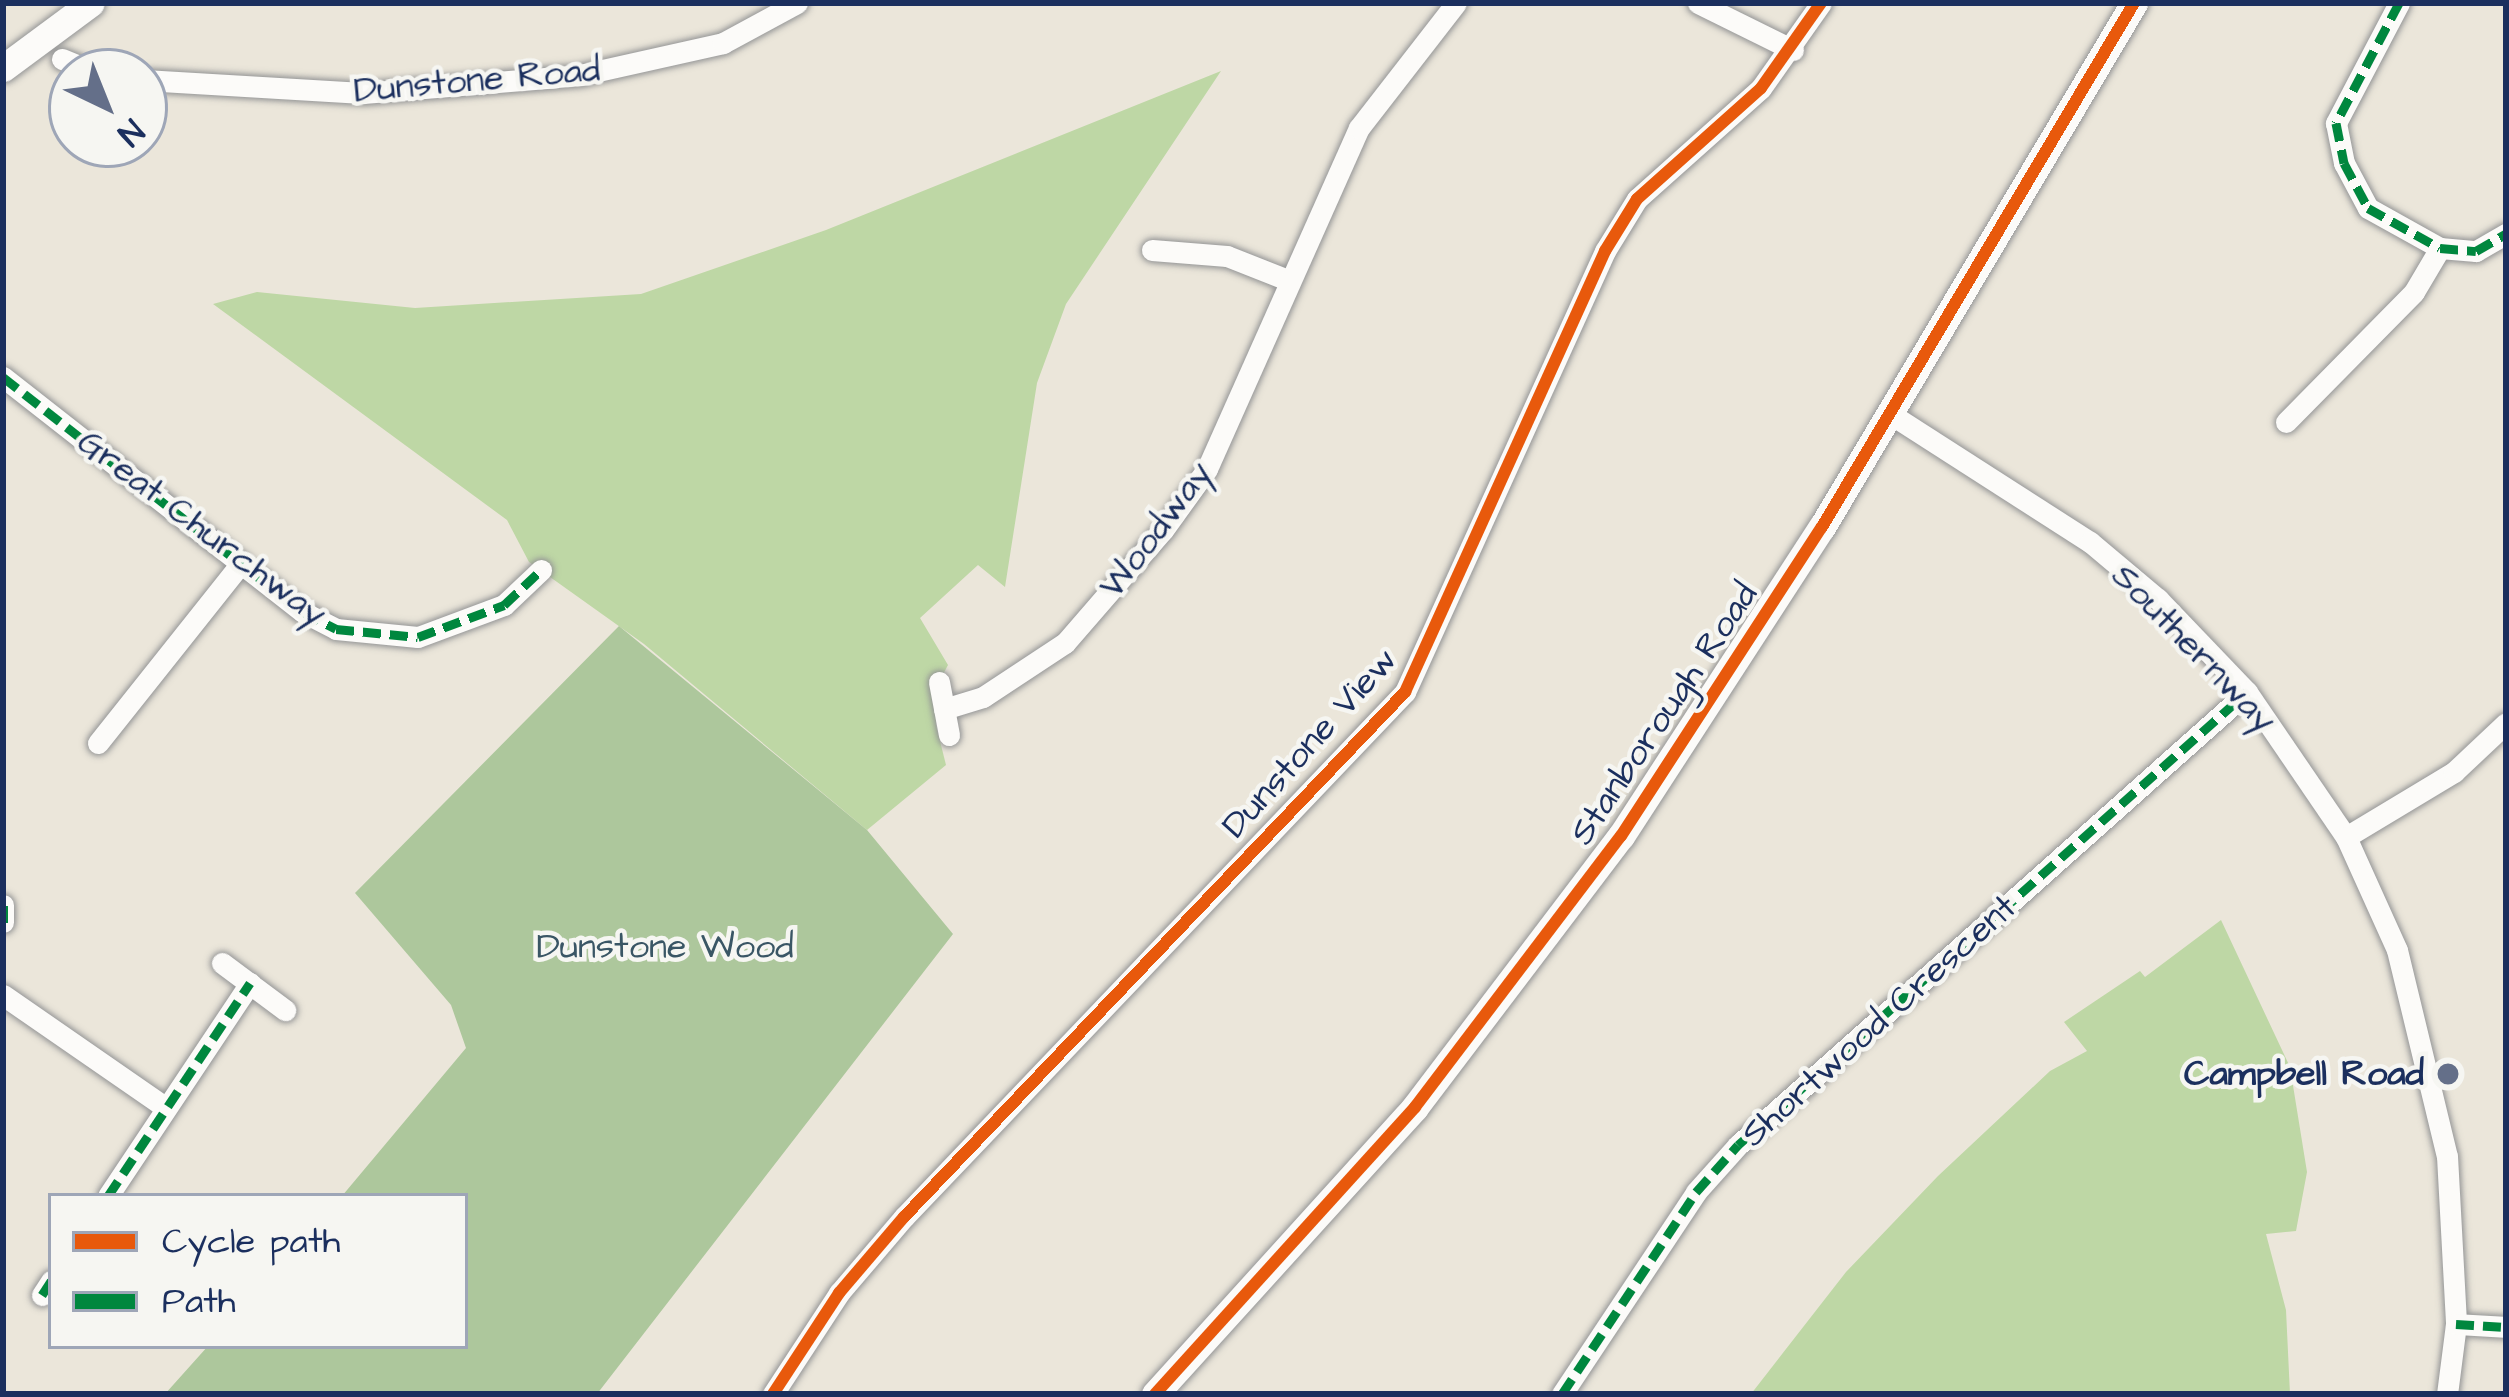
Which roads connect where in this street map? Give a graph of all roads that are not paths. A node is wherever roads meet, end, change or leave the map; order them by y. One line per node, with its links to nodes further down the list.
1 (91, 3): 9 (street)
2 (797, 3): 10 (street, Dunstone Road)
3 (1456, 3): 14 (street, Woodway)
4 (1698, 3): 8 (street)
5 (1821, 3): 8 (street, Dunstone View)
6 (2134, 3): 16 (street, Stanborough Road)
7 (2399, 3): 12 (street)
8 (1793, 50): 37 (street, Dunstone View)
9 (3, 68)
10 (168, 81)
11 (2506, 234): 12 (street)
12 (2440, 248): 17 (street)
13 (1152, 250): 14 (street)
14 (1288, 280): 22 (street, Woodway)
15 (8, 390): 18 (street, Great Churchway)
16 (1889, 413): 21 (street, Southernway); 38 (street, Stanborough Road)
17 (2286, 422)
18 (241, 563): 19 (street, Great Churchway); 25 (street)
19 (541, 571)
20 (939, 682): 22 (street)
21 (2246, 692): 26 (street, Southernway); 39 (street, Shortwood Crescent)
22 (944, 709): 24 (street)
23 (2506, 723): 26 (street)
24 (949, 735)
25 (98, 743)
26 (2346, 837): 35 (street, Southernway)
27 (3, 905): 28 (street)
28 (3, 922)
29 (222, 963): 30 (street)
30 (250, 983): 32 (street); 33 (street)
31 (3, 994): 33 (street)
32 (285, 1010)
33 (166, 1108): 34 (street)
34 (110, 1193)
35 (2456, 1324): 36 (street); 40 (street, Southernway)
36 (2506, 1327)
37 (773, 1394)
38 (1155, 1394)
39 (1562, 1394)
40 (2447, 1394)

